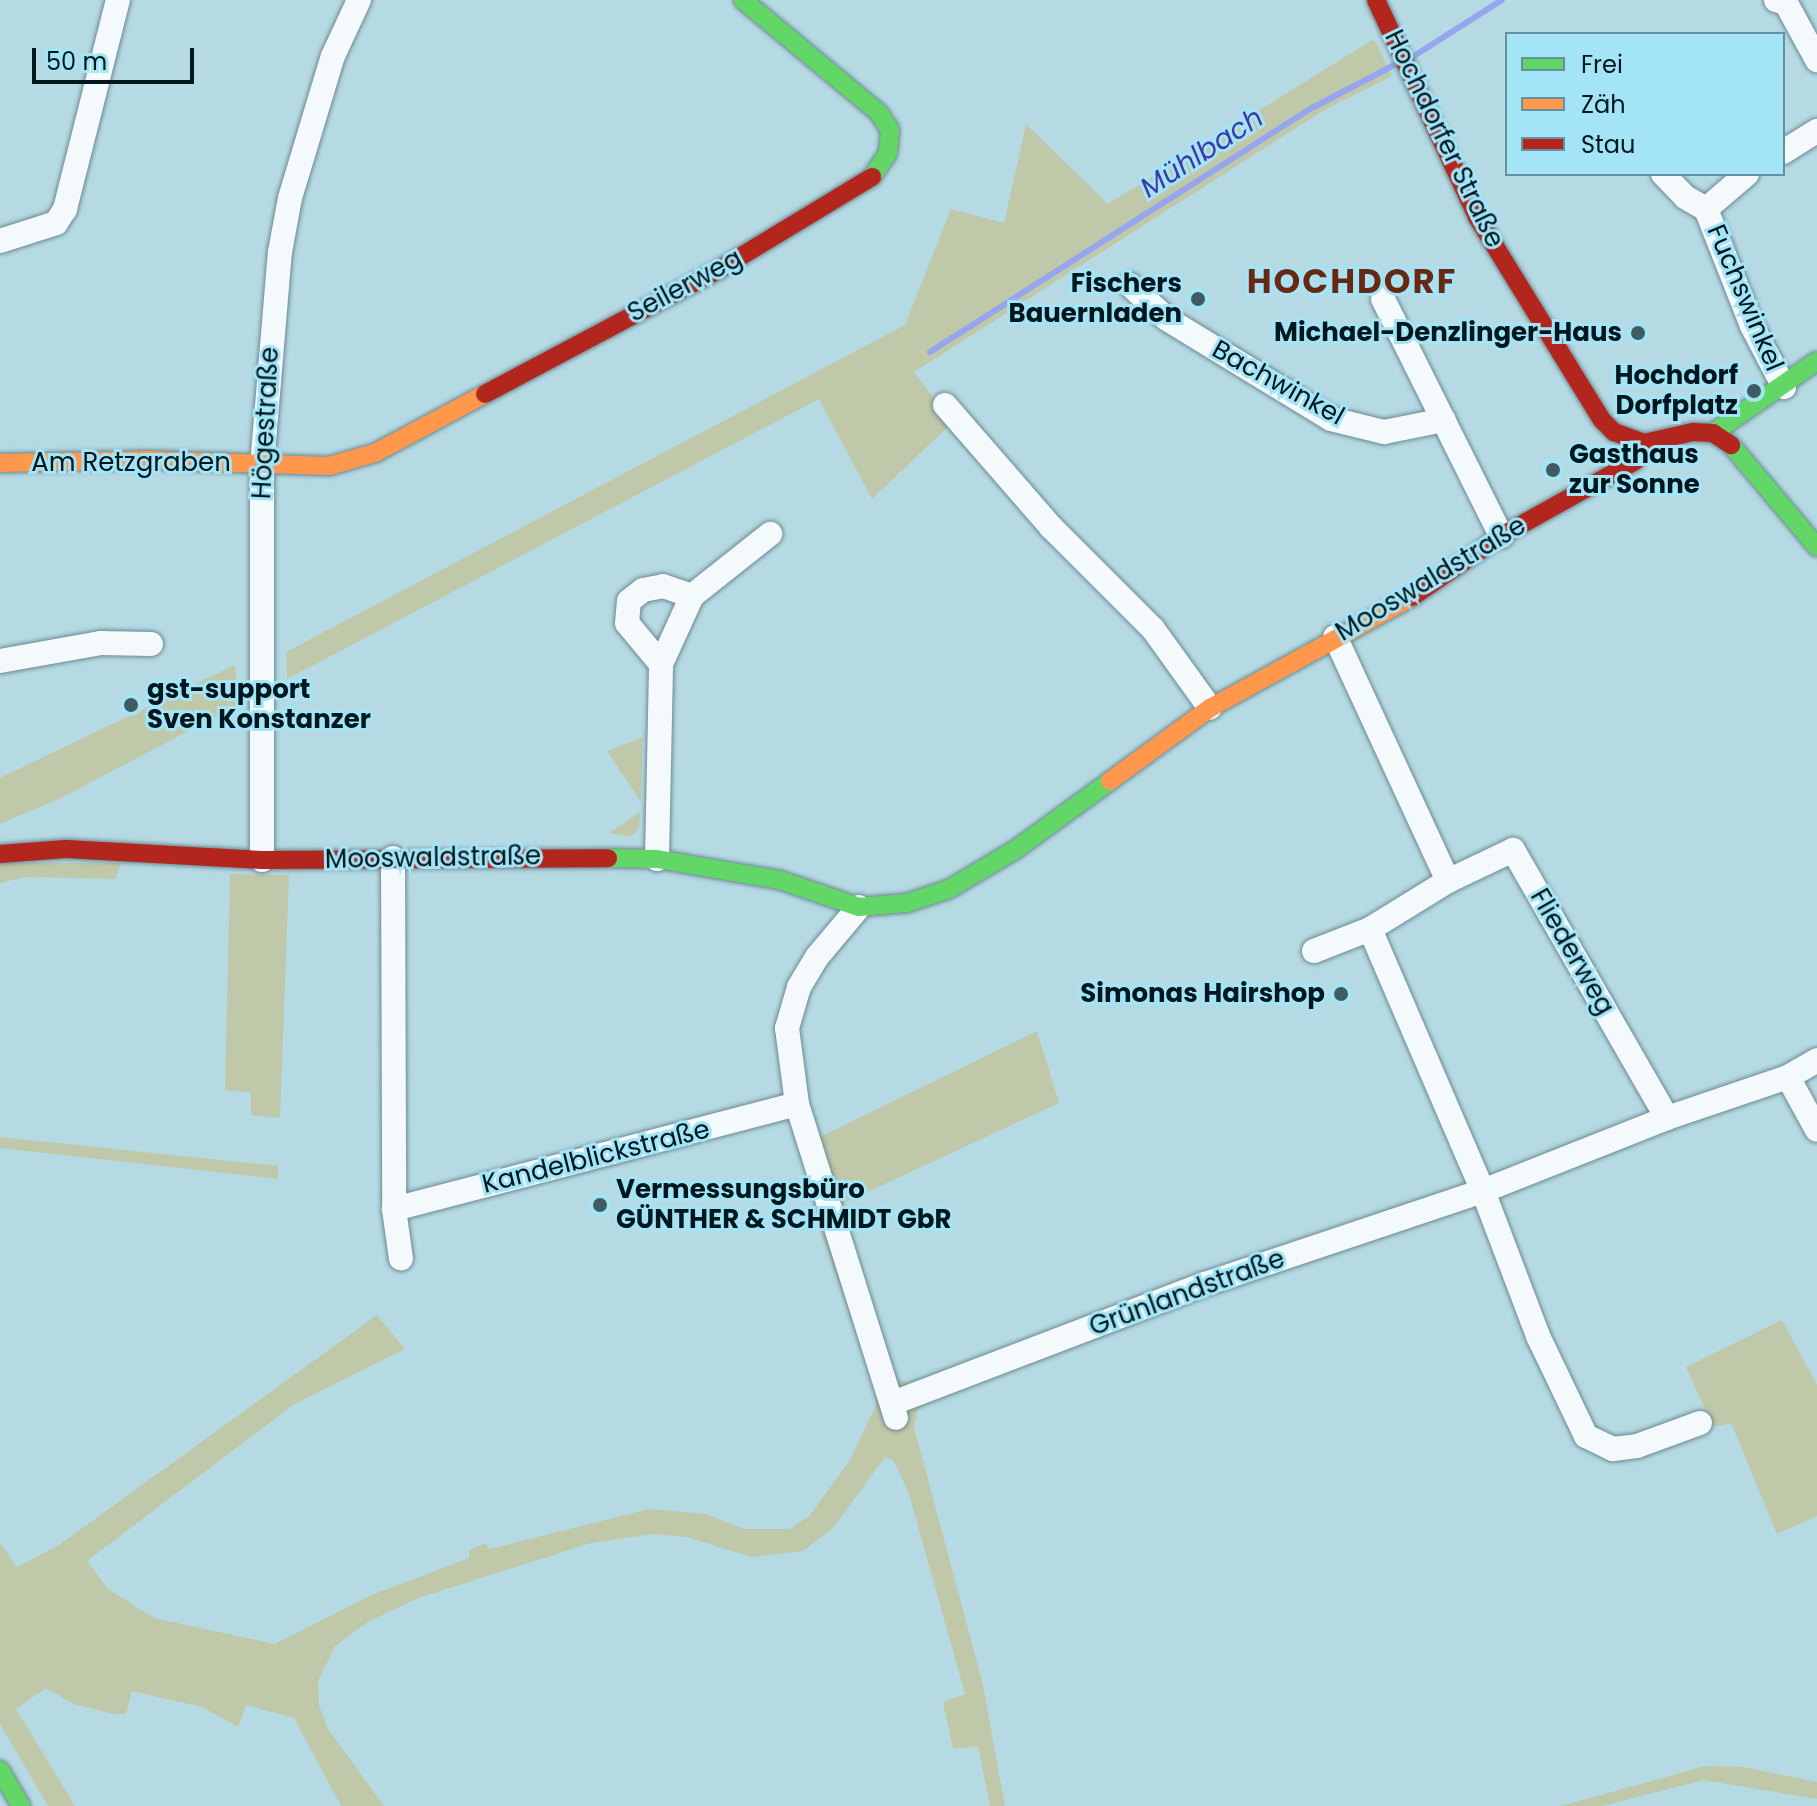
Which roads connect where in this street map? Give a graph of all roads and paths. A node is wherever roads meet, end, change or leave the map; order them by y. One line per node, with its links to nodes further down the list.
1 (118, 0): 12 (street)
2 (359, 0): 22 (street, Högestraße)
3 (743, 0): 22 (main road, Seilerweg)
4 (1376, 0): 20 (main road, Hochdorfer Straße)
5 (1776, 0): 6 (street)
6 (1817, 60)
7 (1817, 131): 8 (street)
8 (1785, 151)
9 (1665, 176): 11 (street, Fuchswinkel)
10 (1745, 176): 11 (street, Fuchswinkel)
11 (1706, 209): 16 (street, Fuchswinkel)
12 (0, 241)
13 (1130, 285): 18 (street, Bachwinkel)
14 (1383, 299): 18 (street)
15 (1817, 361): 16 (main road)
16 (1784, 387): 19 (main road)
17 (945, 405): 31 (street)
18 (1444, 420): 24 (street)
19 (1713, 433): 20 (main road); 25 (main road)
20 (1644, 443): 24 (main road, Mooswaldstraße)
21 (0, 463): 22 (main road, Am Retzgraben)
22 (262, 465): 35 (street, Högestraße)
23 (770, 534): 26 (street)
24 (1501, 536): 27 (main road, Mooswaldstraße)
25 (1817, 547)
26 (692, 596): 30 (street); 30 (street)
27 (1335, 637): 31 (main road, Mooswaldstraße); 36 (street)
28 (151, 644): 29 (street)
29 (0, 660)
30 (661, 664): 34 (street)
31 (1210, 708): 37 (main road, Mooswaldstraße)
32 (0, 854): 35 (main road, Mooswaldstraße)
33 (393, 858): 34 (main road, Mooswaldstraße); 35 (main road, Mooswaldstraße); 46 (street)
34 (657, 859): 37 (main road, Mooswaldstraße)
35 (262, 860)
36 (1448, 881): 38 (street, Fliederweg); 43 (street, Fliederweg)
37 (859, 907): 42 (street)
38 (1370, 929): 39 (street, Fliederweg); 45 (street)
39 (1314, 951)
40 (1817, 1060): 41 (street, Grünlandstraße)
41 (1788, 1077): 43 (street, Grünlandstraße); 44 (street)
42 (797, 1104): 45 (street, Grünlandstraße); 46 (street, Kandelblickstraße)
43 (1667, 1118): 45 (street, Grünlandstraße)
44 (1817, 1130)
45 (1483, 1191): 48 (street)
46 (394, 1209): 47 (street)
47 (401, 1259)
48 (1700, 1423)
49 (0, 1770): 50 (main road)
50 (21, 1806)

